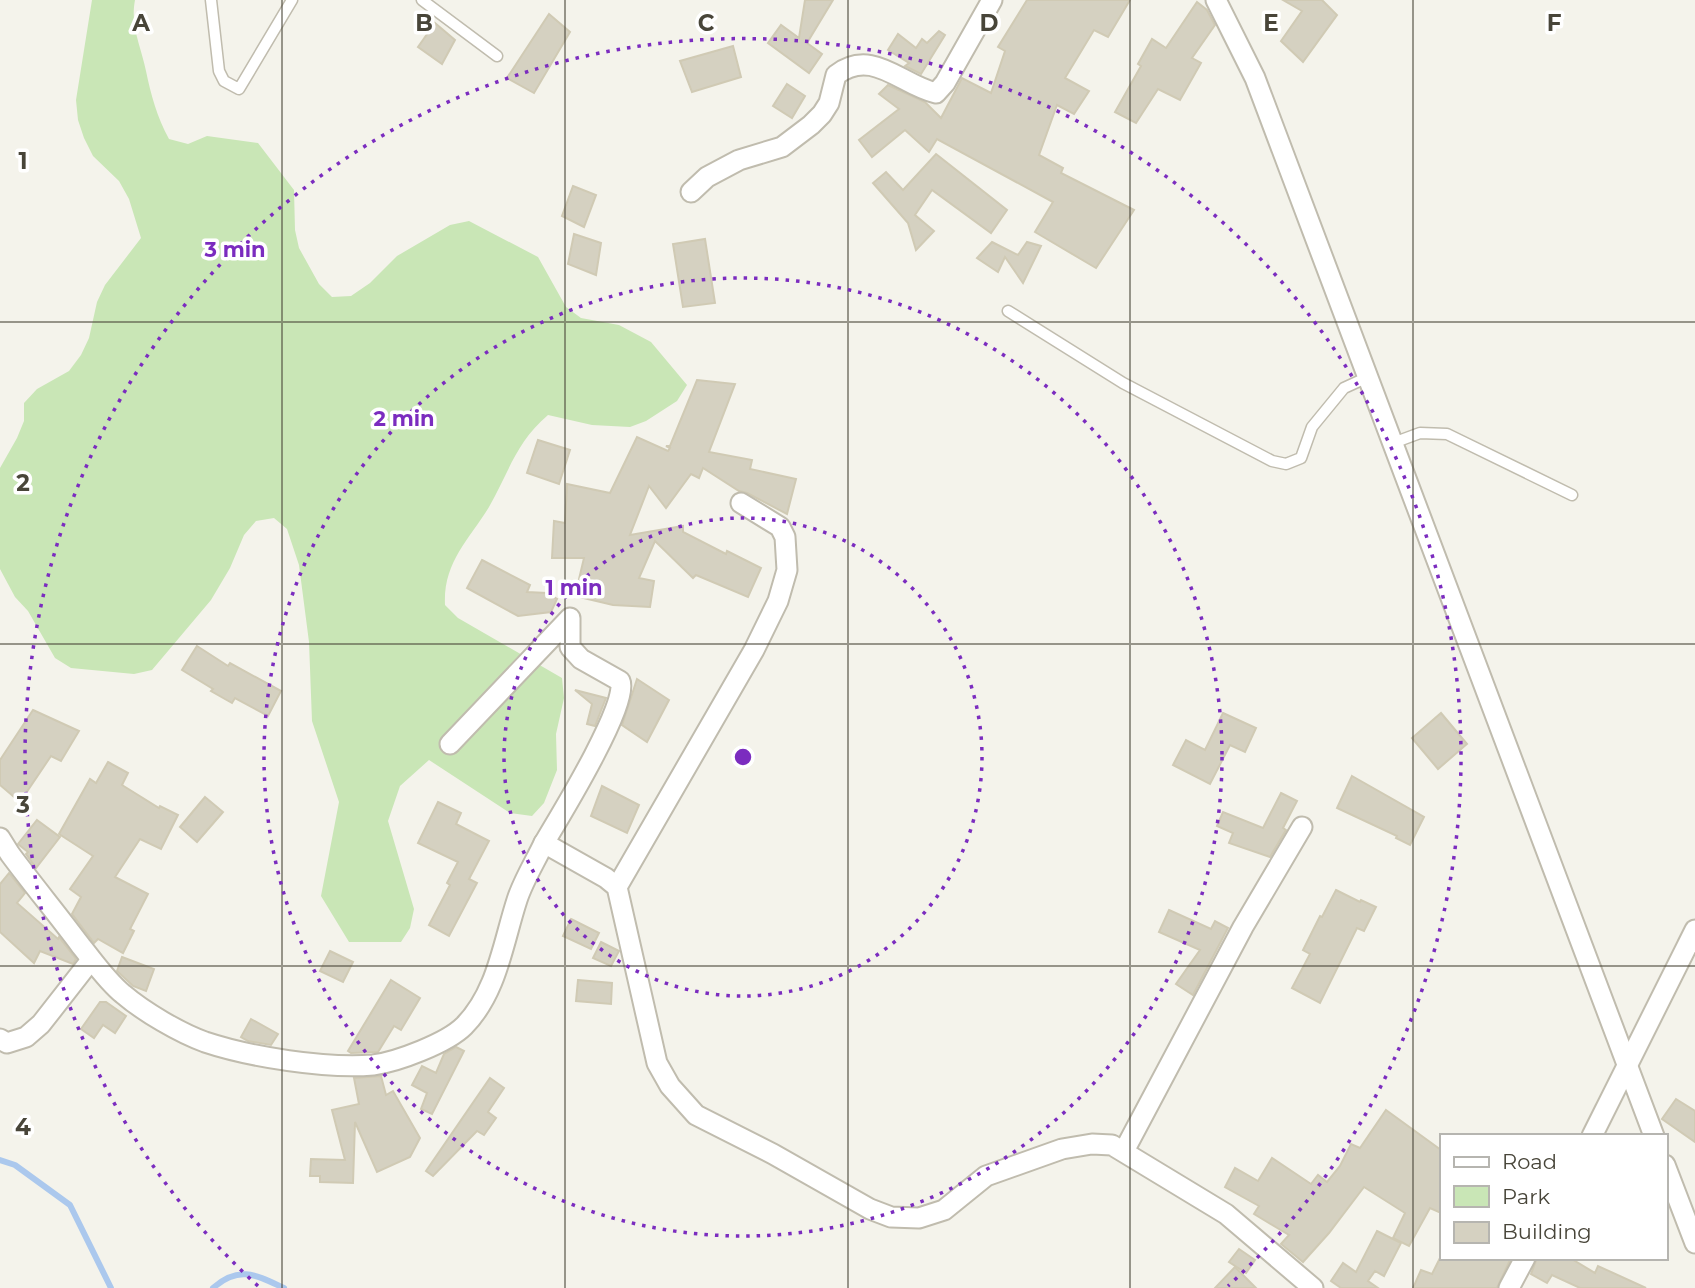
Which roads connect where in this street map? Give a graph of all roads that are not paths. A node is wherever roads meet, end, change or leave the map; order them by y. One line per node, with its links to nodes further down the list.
1 (211, 0): 2 (lane)
2 (292, 0)
3 (422, 0): 6 (lane)
4 (992, 0): 7 (street)
5 (1216, 0): 9 (street)
6 (497, 56)
7 (691, 192)
8 (1008, 311): 9 (lane)
9 (1368, 377): 10 (street)
10 (1393, 443): 11 (lane); 21 (street)
11 (1573, 495)
12 (741, 503): 17 (street)
13 (450, 744): 16 (street)
14 (1302, 827): 24 (street)
15 (0, 838): 19 (street)
16 (544, 843): 17 (street); 19 (street)
17 (617, 887): 24 (street)
18 (1695, 930): 21 (street)
19 (91, 960): 20 (street)
20 (0, 1039)
21 (1628, 1066): 22 (street); 23 (street)
22 (1593, 1134)
23 (1653, 1134)
24 (1124, 1151): 28 (street)
25 (1667, 1170): 26 (street)
26 (1695, 1243)
27 (1524, 1260): 29 (street)
28 (1313, 1288)
29 (1508, 1288)

